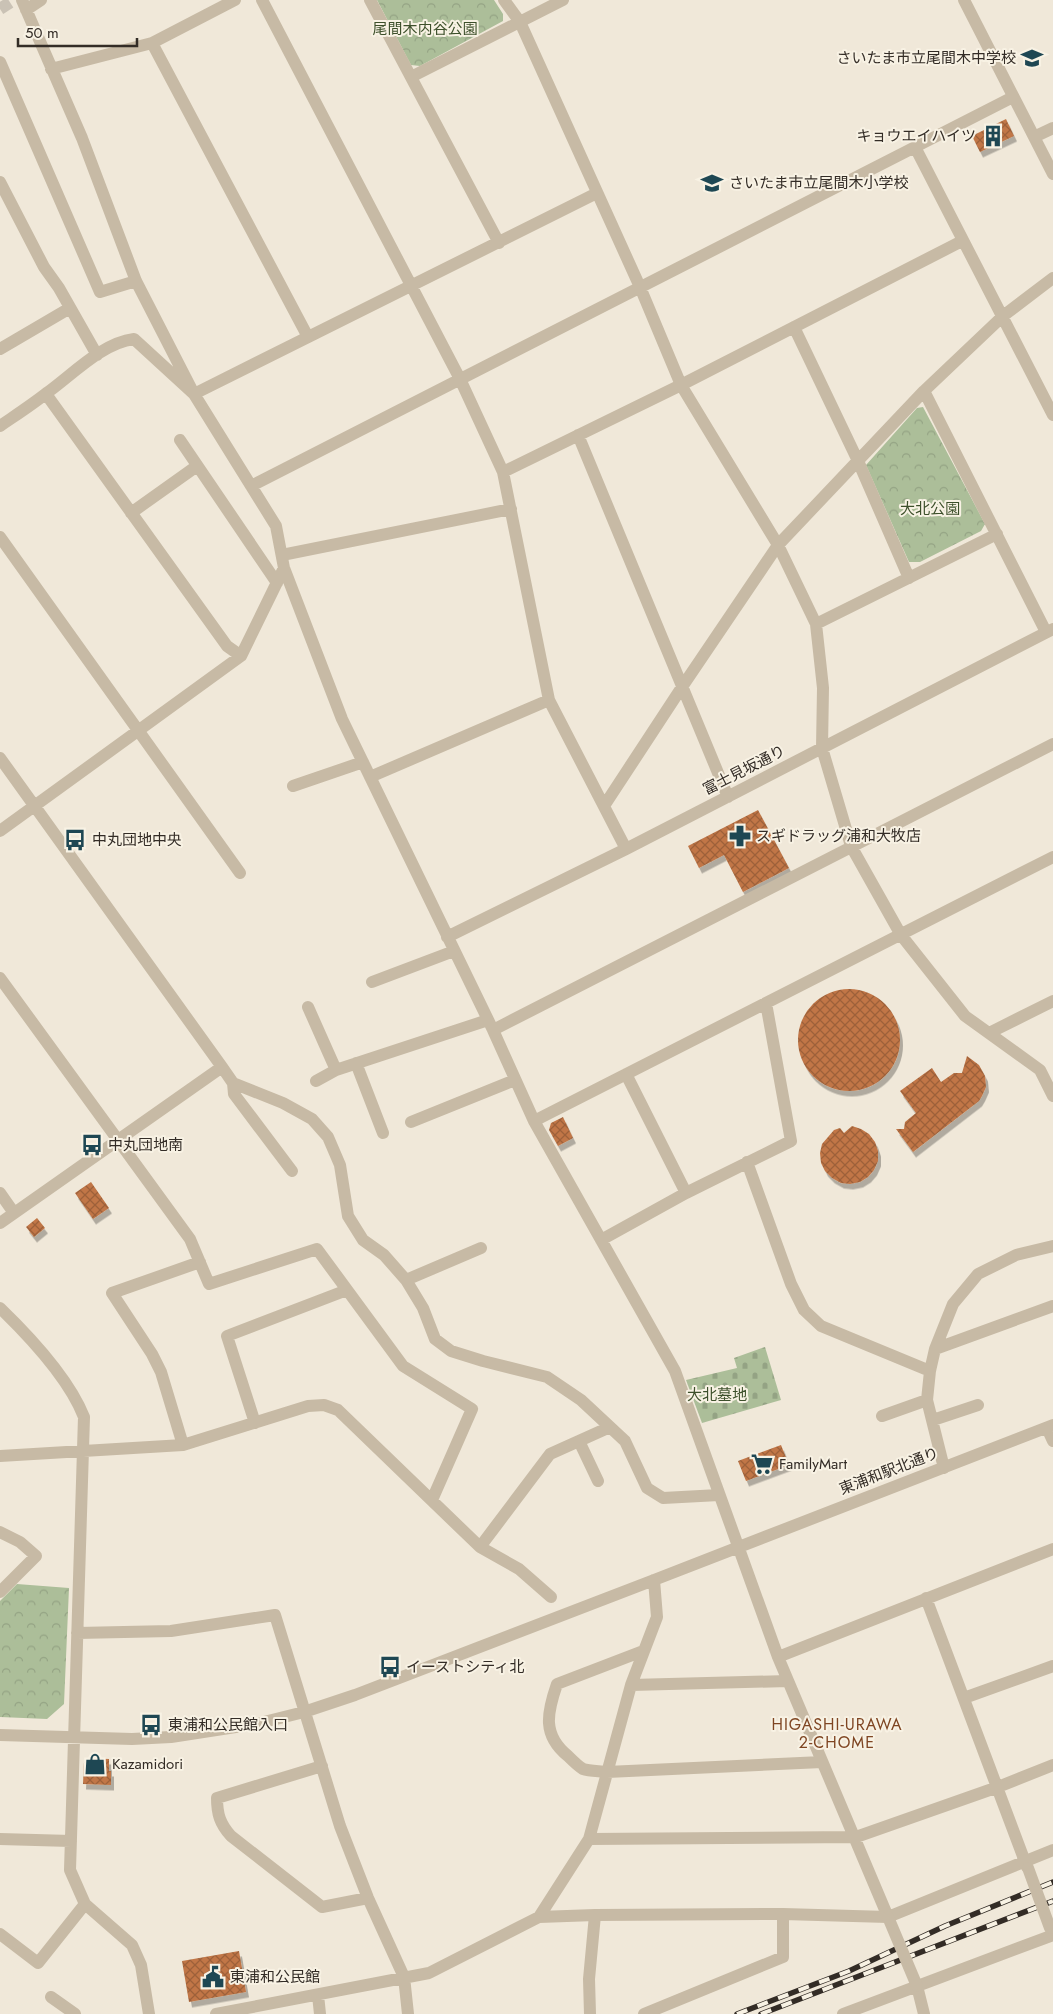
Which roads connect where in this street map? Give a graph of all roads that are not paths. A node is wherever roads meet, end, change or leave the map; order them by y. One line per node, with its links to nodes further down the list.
1 (41, 0): 8 (street)
2 (235, 0): 10 (street)
3 (262, 0): 25 (street)
4 (370, 0): 13 (street)
5 (504, 0): 9 (street)
6 (563, 0): 9 (street)
7 (964, 0): 14 (street)
8 (24, 5): 12 (street)
9 (520, 22): 13 (street); 20 (street)
10 (152, 43): 12 (street); 30 (street)
11 (0, 62): 24 (street)
12 (51, 69): 24 (street)
13 (411, 77): 22 (street)
14 (1013, 97): 16 (street); 17 (street)
15 (1053, 128): 16 (street)
16 (1034, 137): 18 (street)
17 (915, 147): 21 (street); 26 (street)
18 (1053, 174)
19 (0, 182): 27 (street)
20 (597, 193): 22 (street); 26 (street)
21 (962, 241): 28 (street); 29 (street)
22 (499, 243): 25 (street)
23 (1053, 278): 28 (street)
24 (136, 281): 37 (street)
25 (412, 286): 30 (street); 33 (street)
26 (640, 287): 33 (street); 34 (street)
27 (70, 308): 31 (street); 32 (street)
28 (1003, 316): 35 (street); 38 (street)
29 (794, 327): 34 (street); 42 (street)
30 (308, 337): 37 (street)
31 (0, 348)
32 (97, 355): 36 (street); 37 (street)
33 (460, 379): 44 (street); 45 (street)
34 (681, 384): 40 (street); 50 (street)
35 (924, 391): 42 (street); 48 (street)
36 (46, 394): 39 (street); 47 (street)
37 (194, 394): 45 (street)
38 (1053, 415)
39 (0, 426)
40 (578, 436): 44 (street); 58 (street)
41 (180, 440): 43 (street)
42 (858, 461): 50 (street); 53 (street)
43 (197, 466): 47 (street); 54 (street)
44 (503, 472): 46 (street)
45 (251, 486): 51 (street)
46 (511, 509): 51 (street); 59 (street)
47 (131, 513): 57 (street)
48 (997, 534): 53 (street); 56 (street)
49 (0, 537): 60 (street)
50 (778, 545): 55 (street); 58 (street)
51 (282, 555): 52 (street)
52 (284, 568): 54 (street); 64 (street)
53 (909, 578): 55 (street)
54 (277, 583): 57 (street)
55 (816, 624): 62 (street)
56 (1050, 631): 62 (street, 富士見坂通り)
57 (241, 656): 60 (street)
58 (682, 687): 67 (street); 69 (street)
59 (549, 700): 65 (street); 69 (street)
60 (138, 731): 68 (street); 74 (street)
61 (1053, 744): 71 (street)
62 (822, 748): 67 (street, 富士見坂通り); 71 (street)
63 (0, 758): 68 (street)
64 (363, 762): 65 (street); 66 (street)
65 (370, 777): 76 (street)
66 (293, 786)
67 (728, 797): 72 (street, 富士見坂通り)
68 (34, 806): 70 (street); 86 (street)
69 (604, 806): 72 (street)
70 (0, 830)
71 (851, 846): 75 (street); 83 (street)
72 (626, 849): 76 (street, 富士見坂通り)
73 (1053, 857): 75 (street)
74 (240, 873)
75 (901, 935): 81 (street); 84 (street)
76 (447, 937): 77 (street)
77 (454, 951): 79 (street); 83 (street)
78 (0, 978): 96 (street)
79 (372, 982)
80 (1053, 1001): 84 (street)
81 (766, 1003): 88 (street); 97 (street)
82 (308, 1007): 87 (street)
83 (490, 1025): 85 (street); 89 (street)
84 (989, 1033): 92 (street)
85 (356, 1063): 87 (street); 95 (street)
86 (222, 1067): 91 (street); 96 (street)
87 (336, 1070): 90 (street)
88 (626, 1074): 93 (street); 100 (street)
89 (515, 1080): 93 (street); 94 (street)
90 (316, 1082)
91 (233, 1083): 98 (street); 107 (street)
92 (1053, 1096)
93 (534, 1121): 103 (street)
94 (411, 1122)
95 (383, 1133)
96 (118, 1140): 101 (street); 106 (street)
97 (747, 1162): 100 (street); 112 (street)
98 (292, 1171)
99 (0, 1193): 101 (street)
100 (686, 1193): 103 (street)
101 (14, 1213): 102 (street)
102 (0, 1223)
103 (601, 1240): 127 (street)
104 (1053, 1246): 111 (street)
105 (481, 1248): 107 (street)
106 (200, 1262): 108 (street); 122 (street)
107 (406, 1280): 119 (street)
108 (348, 1290): 117 (street); 128 (street)
109 (1053, 1306): 111 (street)
110 (0, 1308): 123 (street)
111 (935, 1349): 112 (street)
112 (930, 1371): 113 (street)
113 (928, 1400): 115 (street); 116 (street)
114 (978, 1405): 116 (street)
115 (882, 1416)
116 (934, 1420): 125 (street)
117 (255, 1423): 122 (street); 128 (street)
118 (1050, 1426): 121 (street); 125 (street, 東浦和駅北通り)
119 (610, 1428): 120 (street); 127 (street)
120 (579, 1441): 126 (street); 130 (street)
121 (1053, 1441)
122 (183, 1445): 123 (street)
123 (83, 1452): 124 (street); 137 (street)
124 (0, 1456)
125 (944, 1468): 131 (street, 東浦和駅北通り)
126 (598, 1481)
127 (719, 1495): 131 (street)
128 (432, 1500): 130 (street)
129 (0, 1532): 134 (street)
130 (480, 1547): 135 (street)
131 (738, 1548): 133 (street, 東浦和駅北通り); 139 (street)
132 (1053, 1549): 136 (street)
133 (654, 1580): 138 (street); 144 (street, 東浦和駅北通り)
134 (0, 1592)
135 (551, 1597)
136 (926, 1598): 139 (street); 143 (street)
137 (77, 1633): 144 (street); 146 (street)
138 (643, 1651): 142 (street); 150 (street)
139 (778, 1657): 141 (street)
140 (1053, 1666): 143 (street)
141 (788, 1681): 142 (street); 147 (street)
142 (631, 1685): 150 (street)
143 (964, 1698): 151 (street)
144 (304, 1712): 146 (street, 東浦和駅北通り); 149 (street)
145 (0, 1736): 146 (street, 東浦和駅北通り)
146 (73, 1738): 155 (street)
147 (822, 1762): 150 (street); 152 (street)
148 (1053, 1765): 151 (street)
149 (322, 1766): 158 (street); 158 (street)
150 (607, 1772): 154 (street)
151 (998, 1788): 152 (street); 157 (street)
152 (856, 1837): 154 (street); 163 (street)
153 (0, 1839): 155 (street)
154 (589, 1839): 162 (street)
155 (71, 1841): 159 (street)
156 (1053, 1850): 157 (street)
157 (1026, 1865): 163 (street); 164 (street, bridge)
158 (368, 1898): 166 (street)
159 (85, 1904): 165 (street); 172 (street)
160 (595, 1914): 161 (street); 162 (street); 176 (street)
161 (783, 1914): 163 (street); 177 (street)
162 (539, 1917): 166 (street)
163 (888, 1917): 167 (street, bridge)
164 (1052, 1933): 167 (street)
165 (0, 1934)
166 (404, 1977): 168 (street); 175 (street)
167 (916, 1986): 178 (street); 179 (street)
168 (318, 1995): 170 (street); 174 (street)
169 (51, 1997): 171 (street)
170 (242, 2012): 173 (street)
171 (75, 2014)
172 (149, 2014)
173 (216, 2014)
174 (320, 2014)
175 (408, 2014)
176 (590, 2014)
177 (644, 2014)
178 (843, 2014)
179 (924, 2014)

